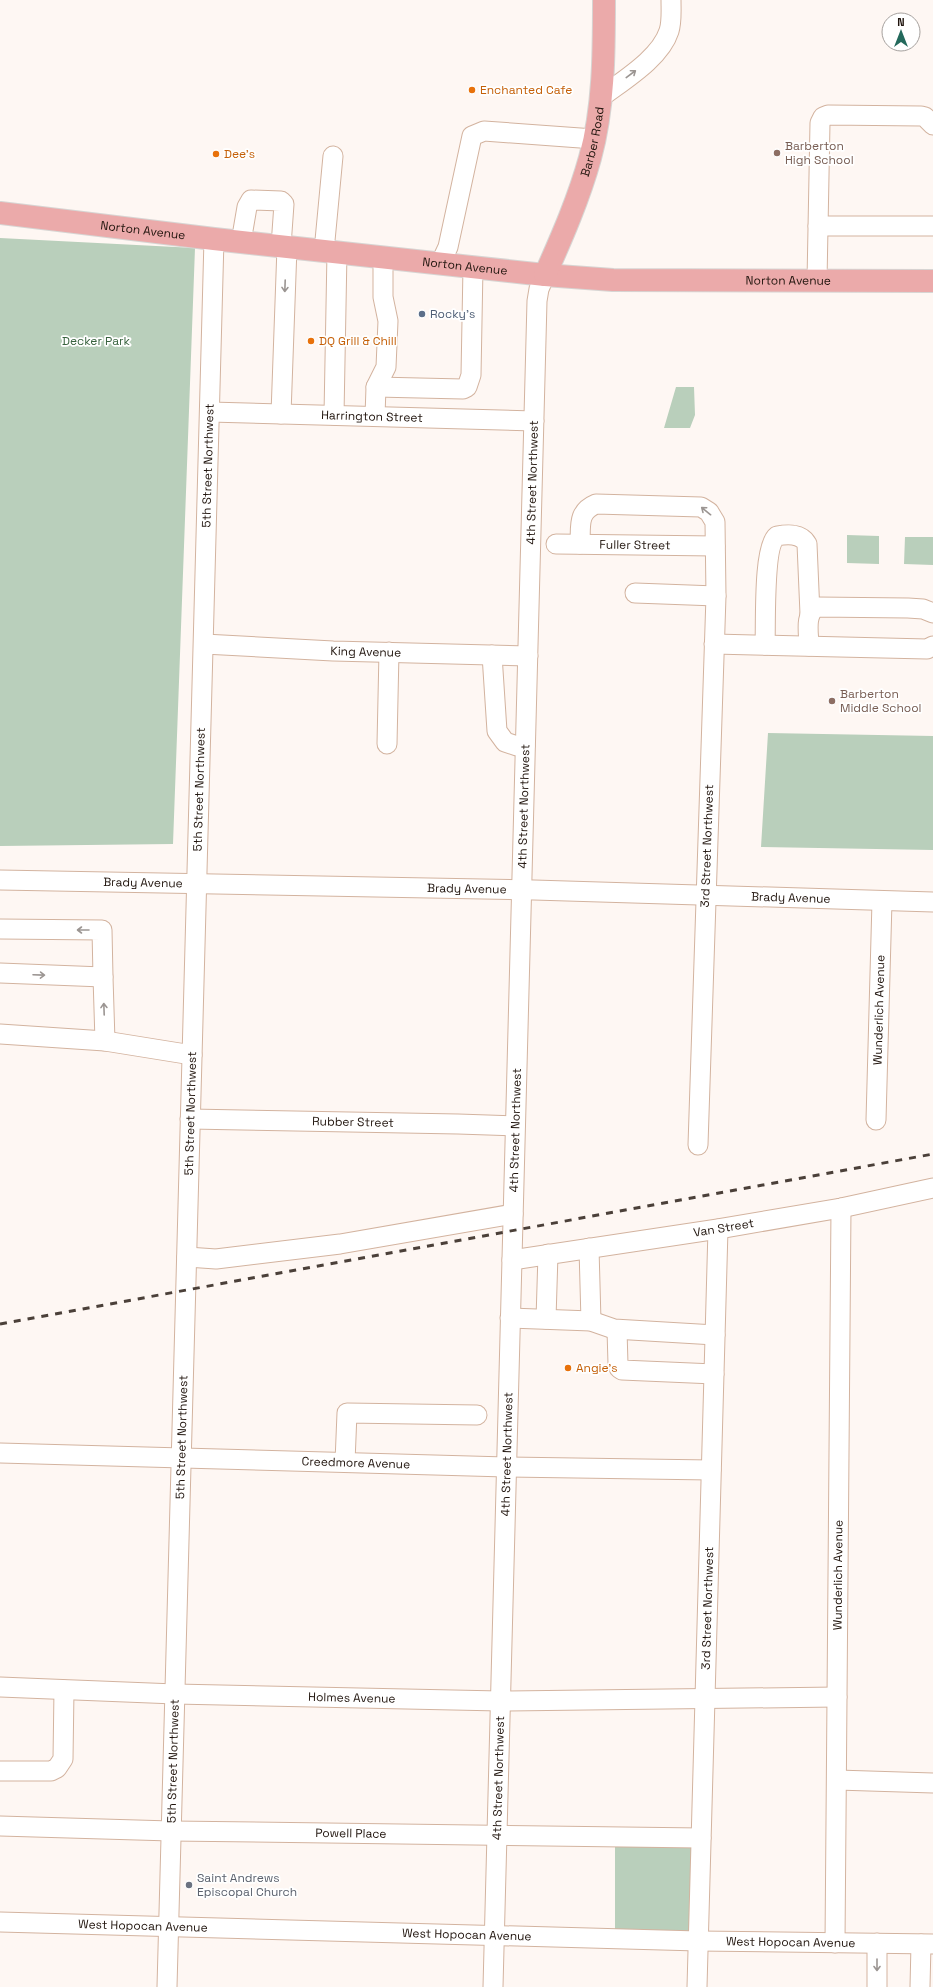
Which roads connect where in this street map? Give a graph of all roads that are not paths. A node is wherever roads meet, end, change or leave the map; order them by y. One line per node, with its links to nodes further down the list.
1 (604, 0): 3 (main road, Barber Road)
2 (671, 0): 3 (street, one-way to 2)
3 (600, 98): 5 (main road, Barber Road)
4 (932, 124): 8 (street)
5 (594, 139): 15 (street); 17 (main road, Barber Road)
6 (333, 156): 13 (street)
7 (0, 213): 10 (main road, Norton Avenue)
8 (818, 226): 9 (street); 18 (street)
9 (933, 226)
10 (214, 239): 11 (main road, Norton Avenue); 22 (street, 5th Street Northwest)
11 (241, 242): 12 (main road, Norton Avenue); 12 (street)
12 (284, 246): 13 (main road, Norton Avenue); 23 (street, one-way to 23)
13 (330, 251): 14 (main road, Norton Avenue); 24 (street)
14 (383, 257): 15 (main road, Norton Avenue); 20 (street)
15 (440, 264): 16 (main road, Norton Avenue)
16 (473, 267): 17 (main road, Norton Avenue); 21 (street)
17 (545, 275): 18 (main road, Norton Avenue); 27 (street, 4th Street Northwest)
18 (817, 281): 19 (main road, Norton Avenue)
19 (933, 281)
20 (376, 387): 21 (street); 25 (street)
21 (449, 389): 26 (street)
22 (210, 412): 23 (street, Harrington Street); 35 (street, 5th Street Northwest)
23 (280, 414): 24 (street, Harrington Street)
24 (334, 416): 25 (street, Harrington Street)
25 (375, 416): 26 (street, Harrington Street)
26 (448, 419): 27 (street, Harrington Street)
27 (534, 421): 42 (street, 4th Street Northwest)
28 (556, 544): 29 (street, Fuller Street)
29 (580, 544): 30 (street, Fuller Street); 30 (street, 3rd Street Northwest, one-way to 29)
30 (715, 546): 32 (street, 3rd Street Northwest)
31 (635, 593): 32 (street)
32 (716, 596): 36 (street, 3rd Street Northwest)
33 (933, 612): 34 (street)
34 (810, 614): 37 (street); 38 (street)
35 (204, 644): 40 (street, King Avenue); 46 (street, 5th Street Northwest)
36 (714, 644): 37 (street); 48 (street, 3rd Street Northwest)
37 (765, 645): 38 (street)
38 (809, 646): 39 (street)
39 (933, 646)
40 (389, 652): 41 (street, King Avenue); 43 (street)
41 (492, 655): 42 (street, King Avenue); 44 (street)
42 (528, 656): 44 (street, 4th Street Northwest)
43 (387, 744)
44 (525, 746): 47 (street, 4th Street Northwest)
45 (0, 880): 46 (street, Brady Avenue)
46 (197, 884): 47 (street, Brady Avenue); 56 (street, 5th Street Northwest)
47 (521, 890): 48 (street, Brady Avenue); 59 (street, 4th Street Northwest)
48 (706, 894): 49 (street, Brady Avenue); 60 (street, 3rd Street Northwest)
49 (882, 900): 50 (street, Brady Avenue); 58 (street, Wunderlich Avenue)
50 (933, 902)
51 (0, 929): 53 (street, one-way to 51)
52 (0, 973): 53 (street, one-way to 53)
53 (103, 976): 55 (street, one-way to 53)
54 (0, 1034): 55 (street)
55 (105, 1041): 56 (street)
56 (192, 1055): 57 (street, 5th Street Northwest)
57 (190, 1119): 59 (street, Rubber Street); 67 (street, 5th Street Northwest)
58 (876, 1120)
59 (515, 1126): 63 (street, 4th Street Northwest)
60 (698, 1145)
61 (933, 1188): 62 (street, Van Street)
62 (841, 1208): 64 (street, Van Street); 84 (street, Wunderlich Avenue)
63 (513, 1214): 67 (street); 68 (street, 4th Street Northwest)
64 (718, 1229): 65 (street, Van Street); 73 (street, 3rd Street Northwest)
65 (589, 1248): 66 (street, Van Street); 71 (street)
66 (548, 1254): 68 (street, Van Street); 70 (street)
67 (187, 1257): 77 (street, 5th Street Northwest)
68 (512, 1260): 69 (street, 4th Street Northwest)
69 (510, 1318): 70 (street); 79 (street, 4th Street Northwest)
70 (546, 1319): 71 (street)
71 (591, 1321): 72 (street)
72 (617, 1330): 73 (street); 74 (street)
73 (715, 1335): 74 (street, 3rd Street Northwest)
74 (714, 1374): 80 (street, 3rd Street Northwest)
75 (477, 1415): 78 (street)
76 (0, 1453): 77 (street, Creedmore Avenue)
77 (182, 1457): 78 (street, Creedmore Avenue); 83 (street, 5th Street Northwest)
78 (345, 1462): 79 (street, Creedmore Avenue)
79 (506, 1467): 80 (street, Creedmore Avenue); 86 (street, 4th Street Northwest)
80 (711, 1470): 85 (street, 3rd Street Northwest)
81 (0, 1687): 82 (street, Holmes Avenue)
82 (64, 1690): 83 (street, Holmes Avenue); 87 (street)
83 (176, 1694): 86 (street, Holmes Avenue); 91 (street, 5th Street Northwest)
84 (837, 1697): 85 (street, Holmes Avenue); 88 (street, Wunderlich Avenue)
85 (704, 1700): 86 (street, Holmes Avenue); 93 (street, 3rd Street Northwest)
86 (500, 1701): 92 (street, 4th Street Northwest)
87 (0, 1771)
88 (837, 1780): 89 (street); 98 (street, Wunderlich Avenue)
89 (933, 1782)
90 (0, 1826): 91 (street, Powell Place)
91 (170, 1831): 92 (street, Powell Place); 95 (street, 5th Street Northwest)
92 (497, 1835): 93 (street, Powell Place); 96 (street, 4th Street Northwest)
93 (701, 1838): 97 (street, 3rd Street Northwest)
94 (0, 1922): 95 (street, West Hopocan Avenue)
95 (169, 1927): 96 (street, West Hopocan Avenue); 101 (street, 5th Street Northwest)
96 (494, 1934): 97 (street, West Hopocan Avenue); 102 (street, 4th Street Northwest)
97 (698, 1941): 98 (street, West Hopocan Avenue); 103 (street, 3rd Street Northwest)
98 (836, 1943): 99 (street, West Hopocan Avenue)
99 (877, 1943): 100 (street, West Hopocan Avenue); 104 (street, one-way to 104)
100 (927, 1944): 105 (street)
101 (167, 1987)
102 (493, 1987)
103 (697, 1987)
104 (877, 1987)
105 (920, 1987)

